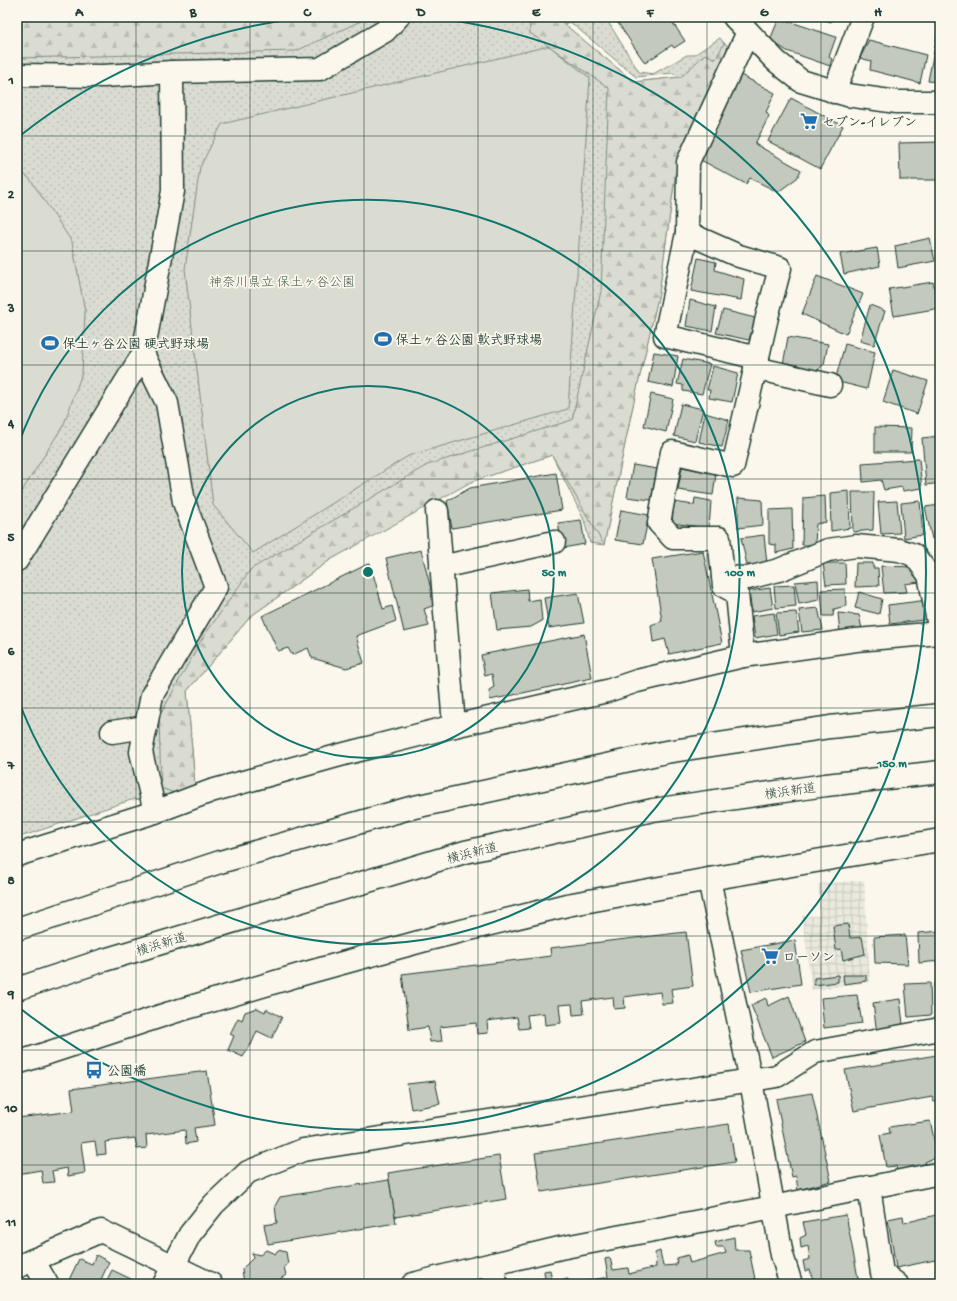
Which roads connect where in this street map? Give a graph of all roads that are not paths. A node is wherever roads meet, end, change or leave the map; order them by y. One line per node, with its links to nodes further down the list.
1 (398, 17): 4 (main road)
2 (863, 17): 6 (main road)
3 (741, 24): 6 (main road); 8 (main road)
4 (172, 72): 5 (main road); 9 (main road)
5 (17, 75)
6 (834, 92): 7 (main road)
7 (940, 102)
8 (687, 233): 10 (main road); 10 (main road)
9 (143, 354): 14 (main road); 21 (main road)
10 (756, 363): 11 (main road); 16 (main road)
11 (830, 385)
12 (437, 511): 15 (main road)
13 (554, 542): 15 (main road)
14 (17, 560)
15 (441, 568): 20 (main road)
16 (723, 577): 17 (main road); 18 (main road)
17 (940, 632): 18 (main road)
18 (743, 656): 20 (main road)
19 (940, 715): 28 (main road)
20 (454, 726): 24 (main road)
21 (146, 727): 22 (main road); 24 (main road)
22 (112, 732)
23 (940, 772): 29 (main road, 横浜新道)
24 (155, 812): 26 (main road)
25 (940, 840): 27 (main road)
26 (17, 855)
27 (709, 879): 31 (main road); 32 (main road)
28 (17, 929)
29 (17, 989)
30 (940, 1028): 32 (main road)
31 (17, 1063)
32 (751, 1081): 35 (main road); 38 (main road)
33 (940, 1173): 34 (main road)
34 (869, 1187): 35 (main road); 43 (main road)
35 (773, 1207): 37 (main road); 42 (main road)
36 (25, 1264): 38 (main road); 39 (main road)
37 (495, 1274): 41 (main road)
38 (169, 1275): 40 (main road)
39 (47, 1284)
40 (211, 1284)
41 (413, 1284)
42 (791, 1284)
43 (897, 1284)

